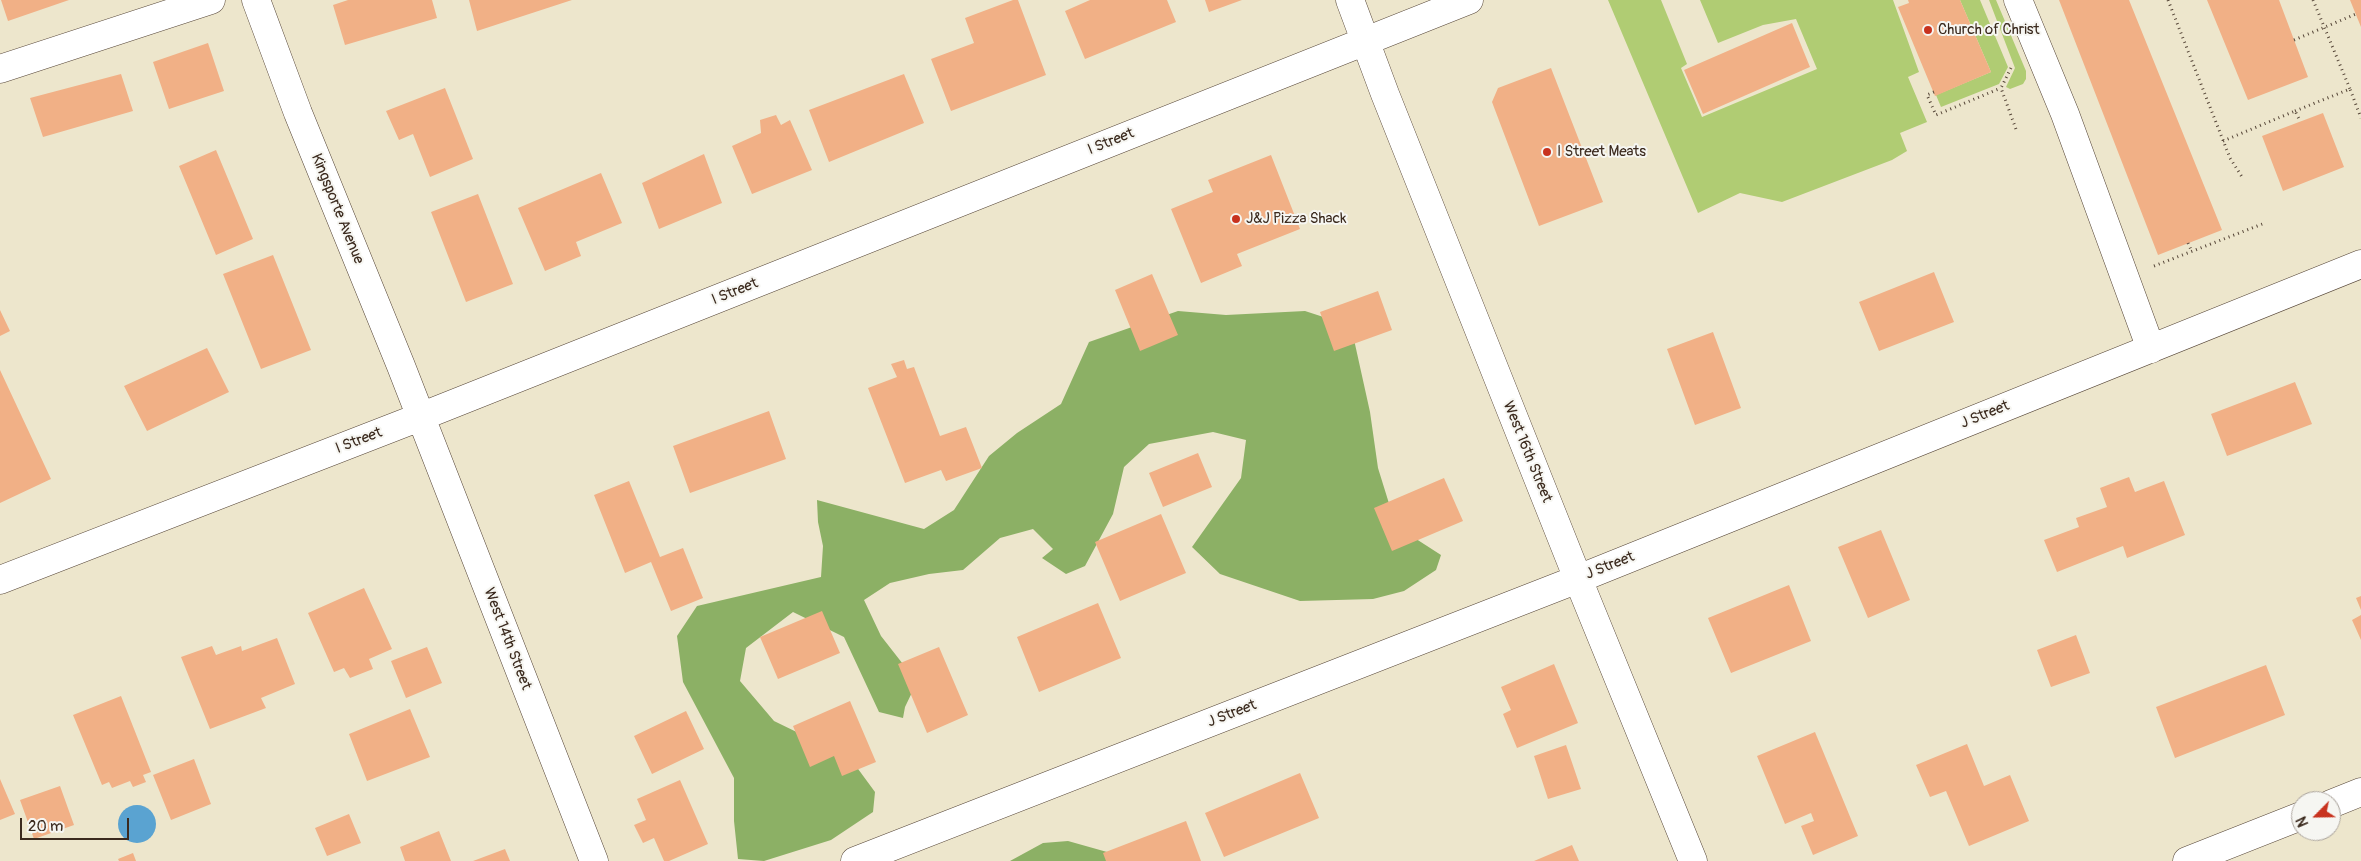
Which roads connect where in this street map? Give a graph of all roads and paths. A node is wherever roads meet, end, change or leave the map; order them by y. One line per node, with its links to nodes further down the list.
1 (211, 0): 13 (street)
2 (256, 0): 29 (street, Kingsporte Avenue)
3 (1350, 0): 11 (street, West 16th Street)
4 (1469, 0): 11 (street, I Street)
5 (2018, 0): 28 (street)
6 (2168, 0): 21 (path)
7 (2313, 0): 9 (path)
8 (2356, 14): 9 (path)
9 (2325, 28): 10 (path); 15 (path)
10 (2294, 40)
11 (1364, 41): 29 (street, I Street); 30 (street, West 16th Street)
12 (2007, 59): 14 (path)
13 (0, 69)
14 (2001, 88): 16 (path); 20 (path)
15 (2350, 89): 17 (path); 18 (path)
16 (1934, 92)
17 (2295, 112): 19 (path); 21 (path)
18 (2361, 118)
19 (2300, 122)
20 (2017, 132)
21 (2223, 141): 22 (path)
22 (2242, 178)
23 (2265, 223): 25 (path)
24 (2188, 243): 25 (path)
25 (2192, 252): 26 (path)
26 (2148, 264)
27 (2361, 264): 28 (street, J Street)
28 (2151, 349): 30 (street, J Street)
29 (420, 417): 31 (street, I Street); 35 (street, West 14th Street)
30 (1578, 579): 36 (street, J Street); 37 (street, West 16th Street)
31 (0, 580)
32 (2361, 792): 33 (street)
33 (2341, 800)
34 (2291, 820): 38 (street)
35 (594, 861)
36 (855, 861)
37 (1693, 861)
38 (2187, 861)

